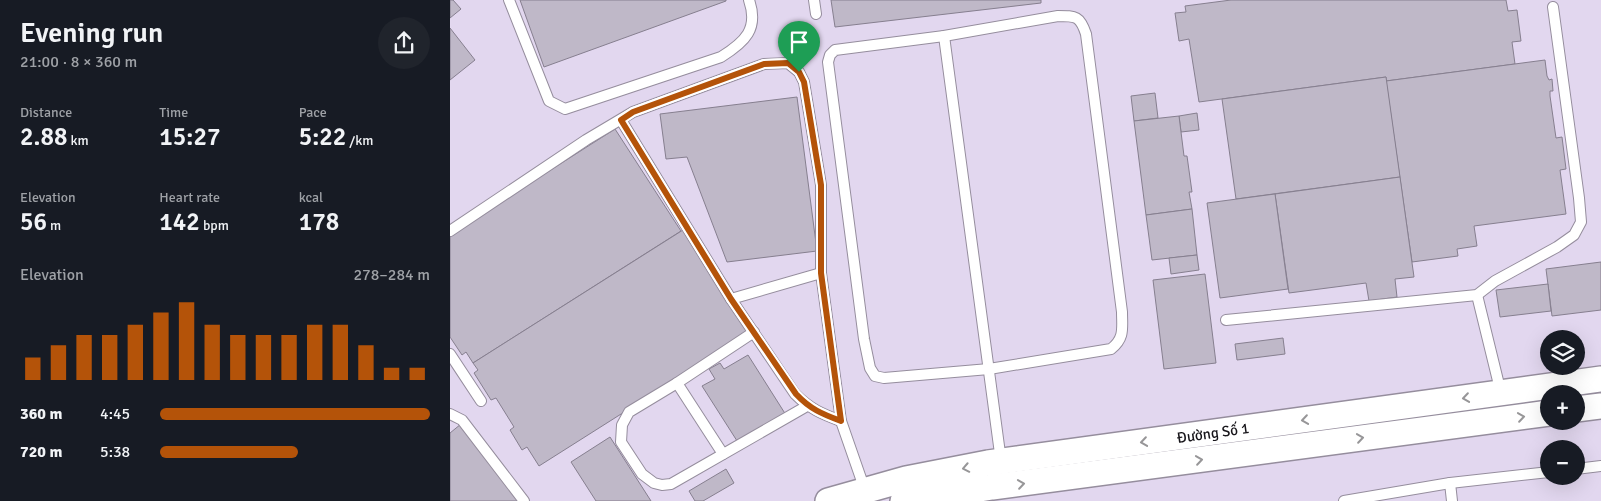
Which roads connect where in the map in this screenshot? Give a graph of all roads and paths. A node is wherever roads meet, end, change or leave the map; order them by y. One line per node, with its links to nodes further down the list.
1 (509, 0): 2 (lane)
2 (749, 0)
3 (814, 0): 5 (lane)
4 (1553, 8): 10 (lane)
5 (816, 14)
6 (944, 36): 15 (lane); 15 (lane); 15 (lane)
7 (621, 120): 8 (lane); 9 (lane); 11 (lane)
8 (450, 231)
9 (821, 273): 11 (lane); 25 (lane)
10 (1477, 295): 12 (lane); 18 (lane)
11 (731, 299): 13 (lane)
12 (1226, 320)
13 (754, 332): 17 (lane); 20 (lane)
14 (450, 354): 19 (lane)
15 (989, 369): 27 (lane)
16 (1601, 379): 18 (street, Đường Số 1)
17 (678, 384): 26 (lane); 26 (lane)
18 (1501, 393): 27 (street, Đường Số 1, one-way to 27)
19 (482, 401)
20 (807, 406): 25 (lane); 26 (lane)
21 (1601, 406): 22 (street)
22 (1585, 408)
23 (450, 414): 33 (lane)
24 (1540, 414): 35 (street, Đường Số 1, one-way to 24)
25 (841, 421): 32 (lane)
26 (723, 454)
27 (1002, 462): 32 (street, Đường Số 1, one-way to 32)
28 (1601, 466): 29 (lane)
29 (1585, 467)
30 (1540, 473): 31 (lane)
31 (1450, 483): 36 (lane); 37 (lane)
32 (865, 491): 34 (street, Đường Số 1)
33 (524, 501)
34 (828, 501)
35 (903, 501)
36 (1344, 501)
37 (1452, 501)

